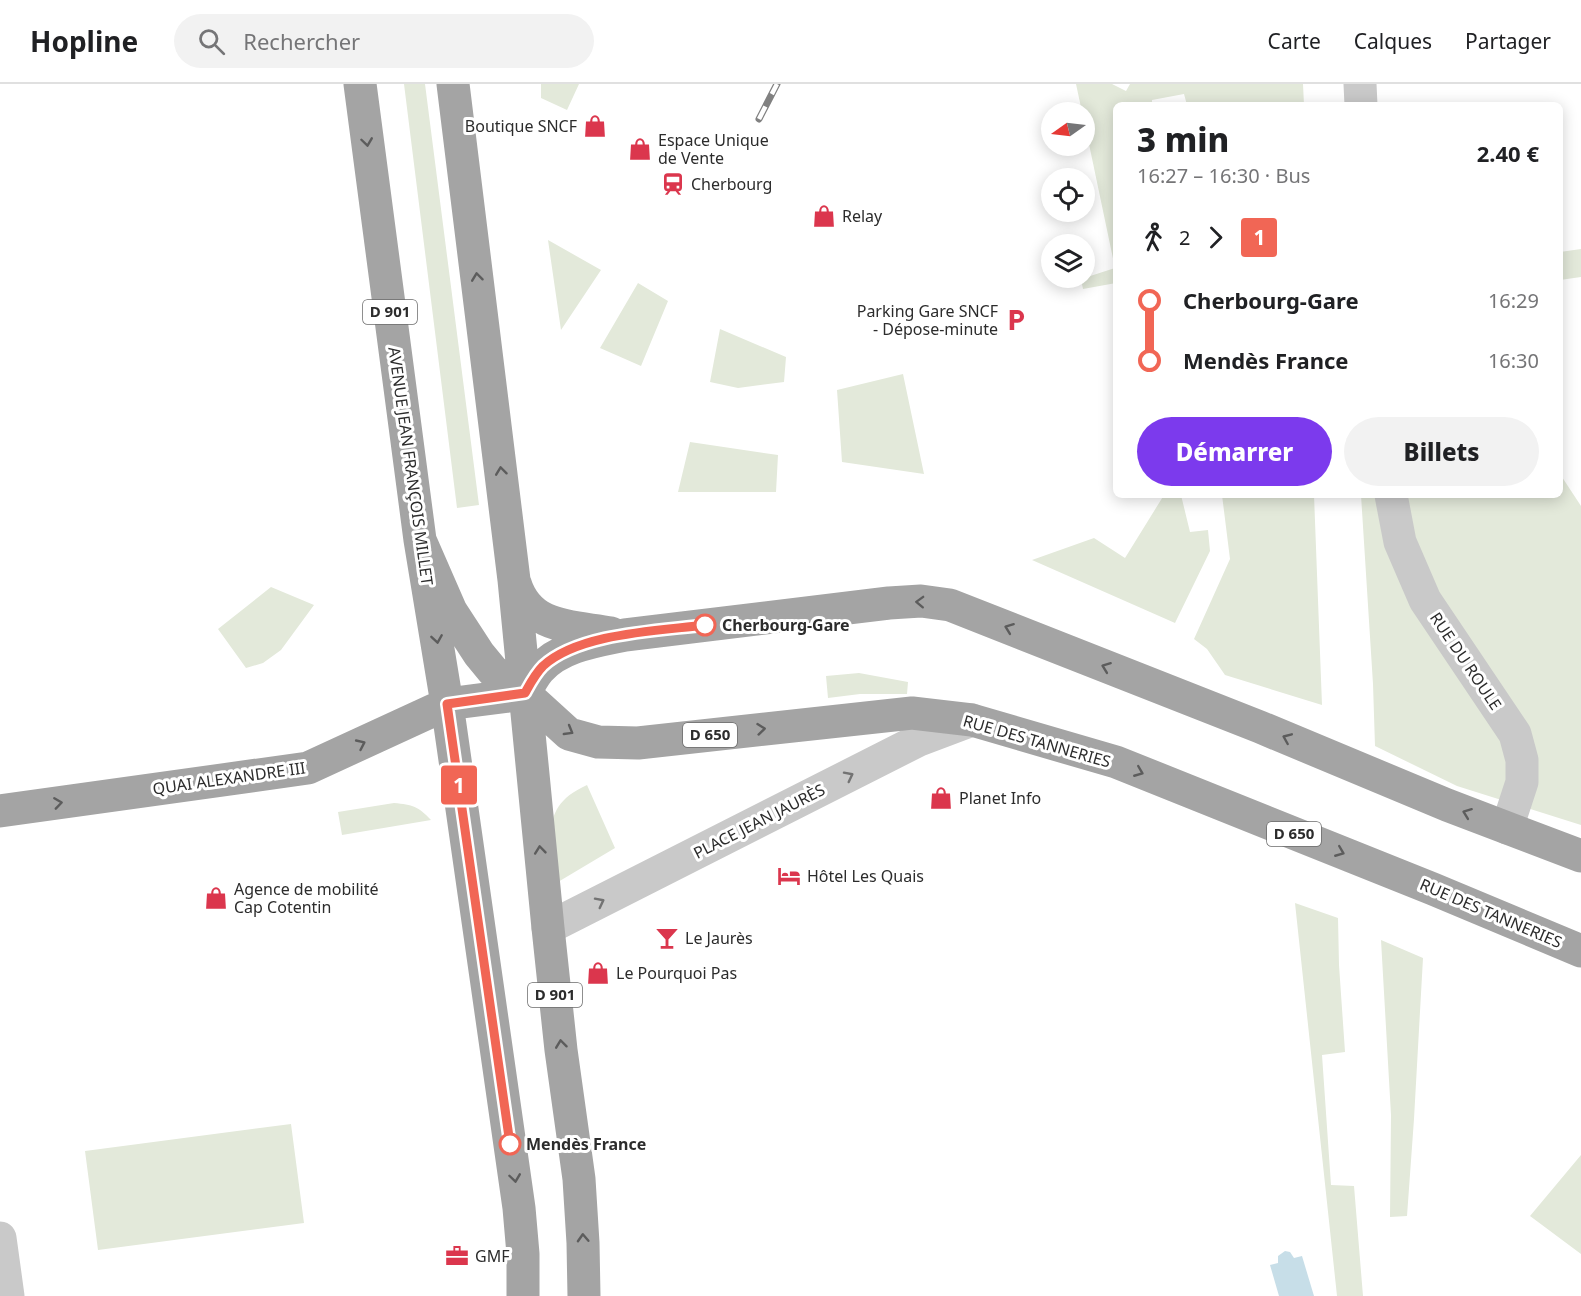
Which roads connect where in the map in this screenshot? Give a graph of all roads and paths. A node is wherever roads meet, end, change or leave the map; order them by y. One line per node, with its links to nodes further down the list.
1 (360, 84): 6 (main road, AVENUE JEAN FRANÇOIS MILLET / D 901, one-way to 6)
2 (453, 84): 7 (main road, D 901, one-way to 2)
3 (1360, 84): 4 (street)
4 (1361, 102)
5 (1392, 498): 13 (street, RUE DU ROULE)
6 (420, 540): 9 (main road, RUE DES TANNERIES); 10 (main road, AVENUE JEAN FRANÇOIS MILLET / D 901, one-way to 10)
7 (514, 580): 8 (main road); 9 (main road, D 901)
8 (625, 635): 9 (main road); 13 (main road, one-way to 8)
9 (525, 693): 10 (main road, QUAI ALEXANDRE III); 11 (main road, RUE DES TANNERIES / D 650, one-way to 11); 15 (main road, D 901, one-way to 9)
10 (447, 704): 12 (main road, QUAI ALEXANDRE III, one-way to 10); 19 (main road, D 901, one-way to 19)
11 (972, 720): 15 (street, PLACE JEAN JAURÈS, one-way to 11); 16 (main road, RUE DES TANNERIES / D 650, one-way to 16)
12 (0, 811)
13 (1507, 828): 14 (main road)
14 (1581, 856)
15 (548, 928): 20 (main road, D 901, one-way to 15)
16 (1581, 951)
17 (0, 1238): 18 (street)
18 (8, 1296)
19 (523, 1296)
20 (584, 1296)

